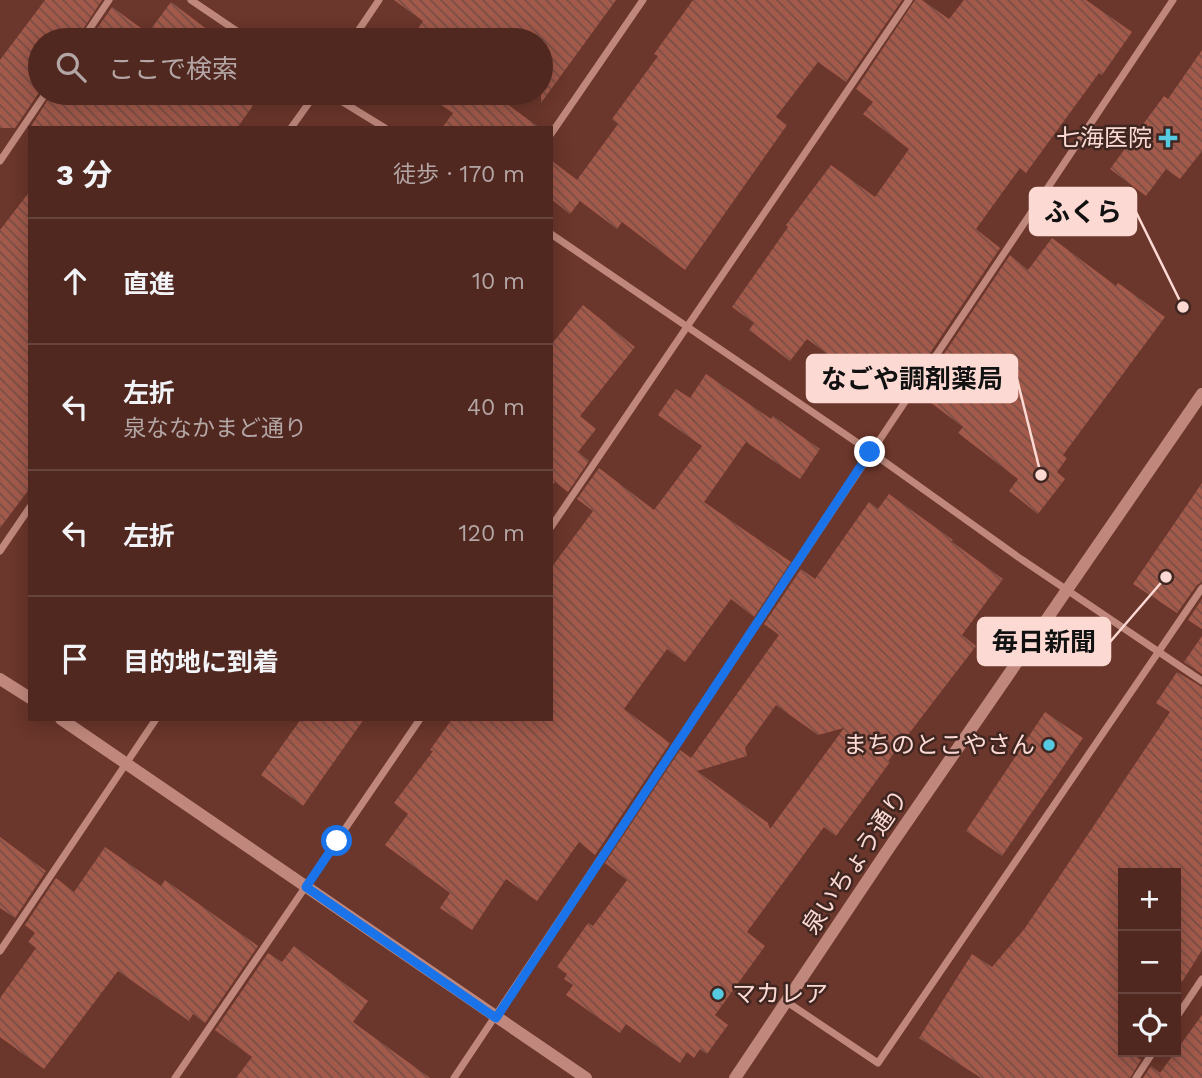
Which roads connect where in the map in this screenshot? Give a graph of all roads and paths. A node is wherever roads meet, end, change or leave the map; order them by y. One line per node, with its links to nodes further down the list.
1 (109, 0): 7 (street)
2 (191, 0): 8 (street)
3 (379, 0): 9 (street)
4 (643, 0): 15 (street)
5 (909, 0): 18 (street)
6 (1173, 0): 20 (street)
7 (90, 28)
8 (232, 28)
9 (360, 28)
10 (38, 105): 16 (street)
11 (307, 105): 13 (street)
12 (348, 105): 14 (street)
13 (292, 126)
14 (382, 126)
15 (553, 131)
16 (0, 160)
17 (553, 235): 18 (street)
18 (687, 329): 20 (street); 22 (street)
19 (1202, 394): 25 (street, 泉いちょう通り)
20 (870, 452): 25 (street); 39 (street)
21 (28, 510): 23 (street)
22 (553, 524)
23 (0, 551)
24 (1202, 587): 26 (street)
25 (1066, 590): 26 (street); 37 (street, 泉いちょう通り)
26 (1157, 651): 28 (street); 37 (street)
27 (0, 679): 29 (street)
28 (1202, 681)
29 (28, 697)
30 (64, 721): 33 (street)
31 (155, 721): 33 (street)
32 (419, 721): 34 (street)
33 (127, 763): 34 (street); 35 (street)
34 (306, 887): 39 (street); 41 (street)
35 (0, 951)
36 (1202, 979): 38 (street)
37 (787, 1002): 44 (street, 泉いちょう通り)
38 (1181, 1010)
39 (496, 1018): 42 (street); 43 (street)
40 (1150, 1057): 45 (street)
41 (175, 1078)
42 (454, 1078)
43 (586, 1078)
44 (735, 1078)
45 (1136, 1078)

